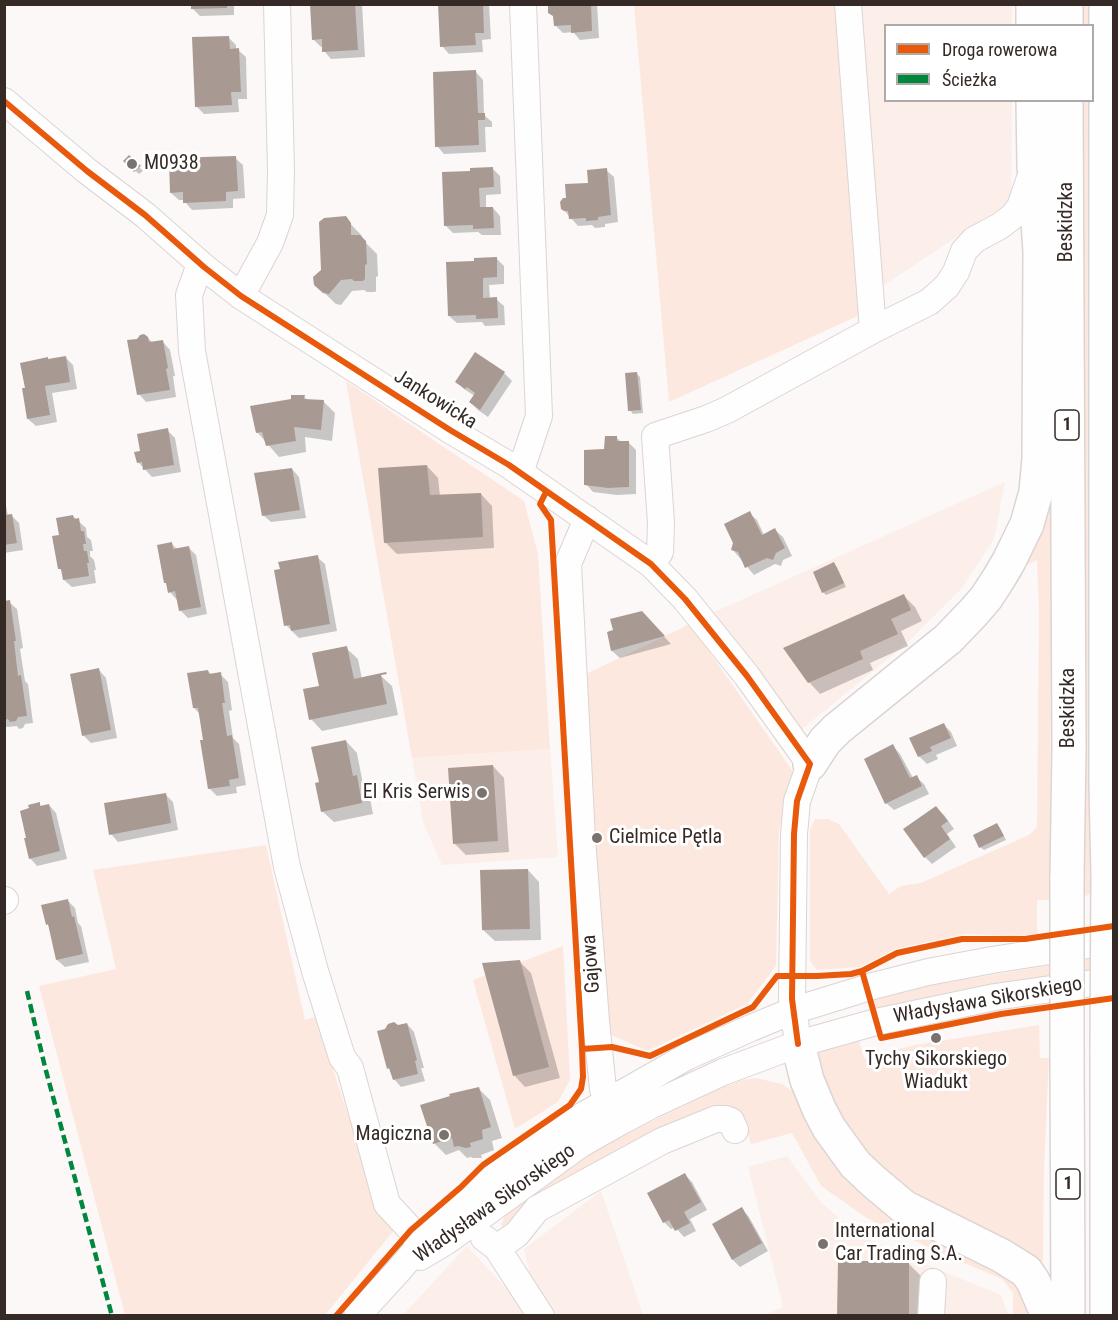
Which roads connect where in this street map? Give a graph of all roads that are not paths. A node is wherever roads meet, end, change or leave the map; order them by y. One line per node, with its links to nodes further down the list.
1 (277, 4): 16 (street)
2 (523, 4): 18 (street)
3 (848, 4): 17 (street)
4 (1033, 4): 7 (main road)
5 (1066, 4): 8 (main road)
6 (1106, 4): 12 (main road, Beskidzka / 1)
7 (1033, 24)
8 (1066, 24)
9 (4, 101): 15 (street, Jankowicka)
10 (1034, 102): 13 (main road)
11 (1066, 102): 37 (main road, Beskidzka / 1, bridge)
12 (1107, 139): 14 (main road); 38 (main road, Beskidzka / 1, bridge)
13 (1034, 166): 17 (street); 21 (main road)
14 (1113, 184)
15 (200, 264): 16 (street, Jankowicka); 29 (street)
16 (241, 296): 18 (street, Jankowicka)
17 (873, 330): 20 (street)
18 (520, 473): 19 (street, Jankowicka)
19 (587, 519): 20 (street, Jankowicka); 26 (street, Gajowa)
20 (651, 564): 21 (street, Jankowicka)
21 (810, 764): 24 (street)
22 (1113, 941): 24 (street, Władysława Sikorskiego)
23 (1113, 980): 25 (street, Władysława Sikorskiego)
24 (792, 1011): 25 (street); 26 (street, Władysława Sikorskiego)
25 (798, 1044): 26 (street, Władysława Sikorskiego); 36 (main road)
26 (613, 1112): 28 (street, Władysława Sikorskiego)
27 (735, 1130): 30 (street)
28 (460, 1218): 29 (street, Władysława Sikorskiego); 30 (street); 31 (street, Władysława Sikorskiego)
29 (420, 1245): 31 (street, Władysława Sikorskiego)
30 (497, 1248): 34 (street)
31 (400, 1269): 33 (street)
32 (933, 1282): 35 (street)
33 (357, 1316)
34 (541, 1316)
35 (932, 1316)
36 (1048, 1316)
37 (1068, 1316)
38 (1107, 1316)

